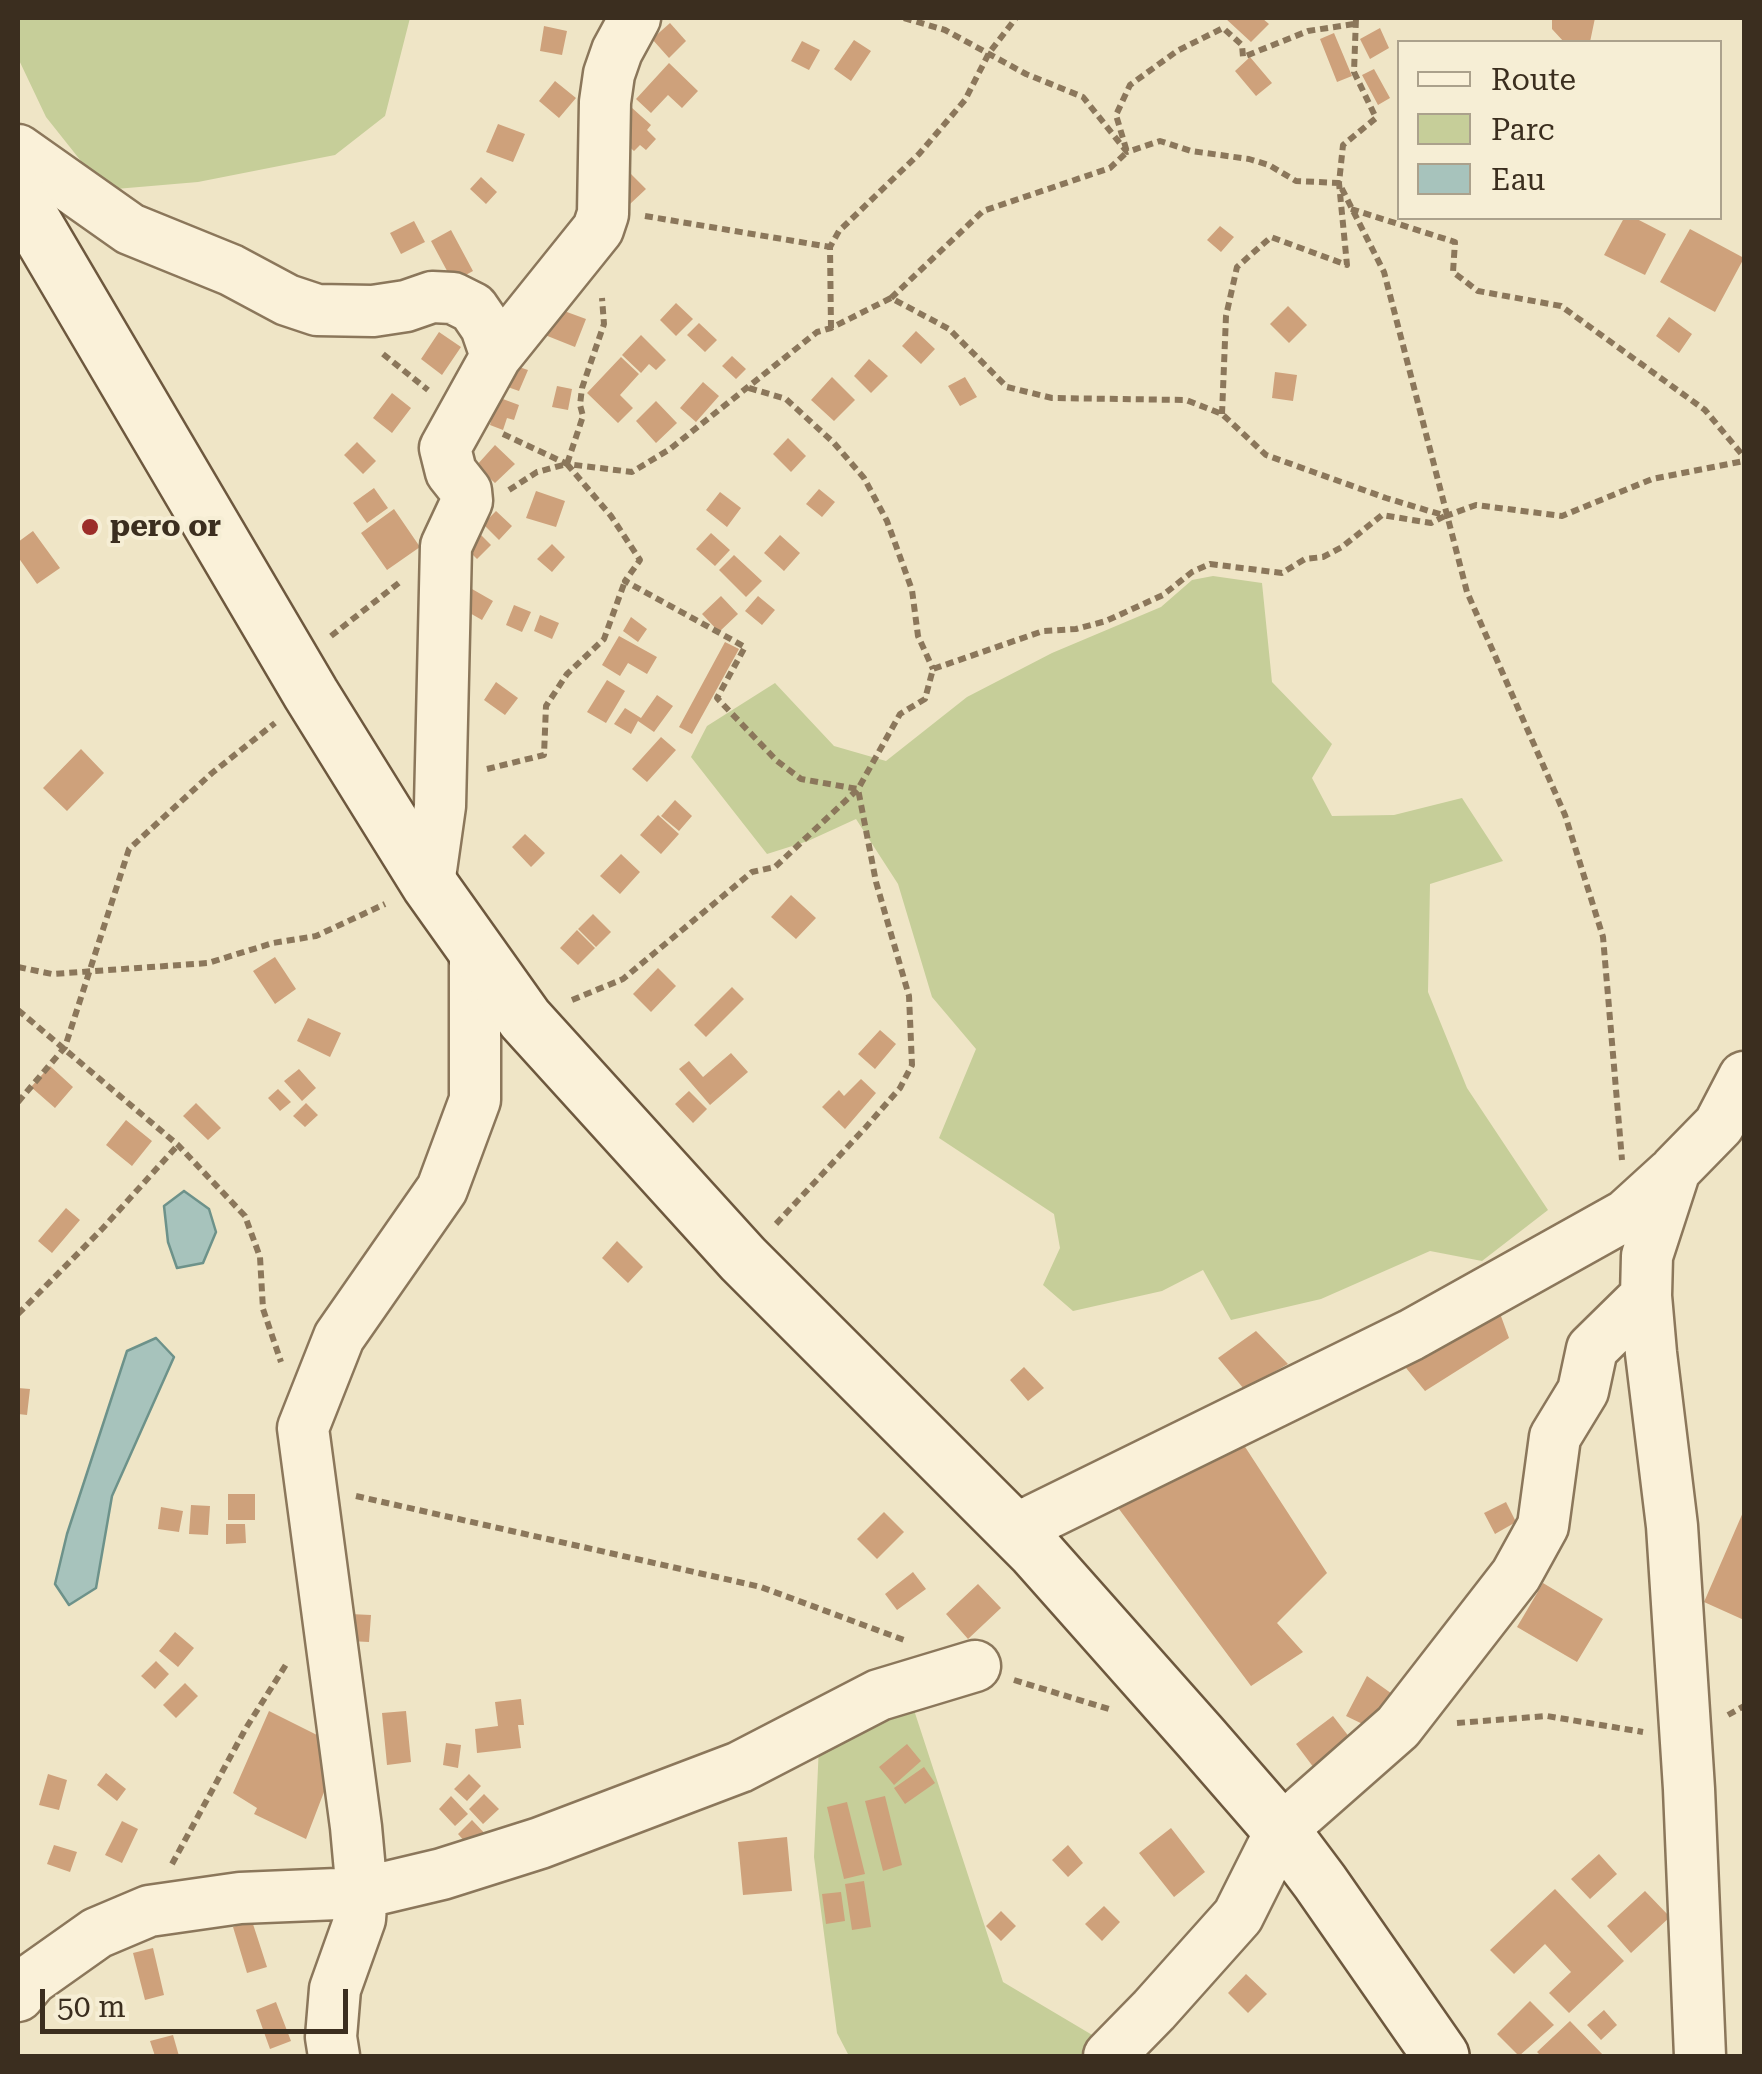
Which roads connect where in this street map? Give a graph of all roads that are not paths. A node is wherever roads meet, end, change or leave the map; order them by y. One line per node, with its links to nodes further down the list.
1 (635, 18): 4 (street)
2 (18, 150): 4 (street)
3 (18, 196): 5 (street)
4 (496, 356): 5 (street)
5 (429, 884): 6 (street)
6 (475, 949): 10 (street); 13 (street)
7 (1744, 1077): 8 (street)
8 (1674, 1170): 9 (street); 10 (street)
9 (1646, 1296): 12 (street); 18 (street)
10 (1014, 1530): 12 (street)
11 (975, 1666): 13 (street)
12 (1280, 1830): 16 (street); 17 (street)
13 (362, 1893): 14 (street); 15 (street)
14 (18, 1996)
15 (334, 2056)
16 (1109, 2056)
17 (1441, 2056)
18 (1700, 2056)

